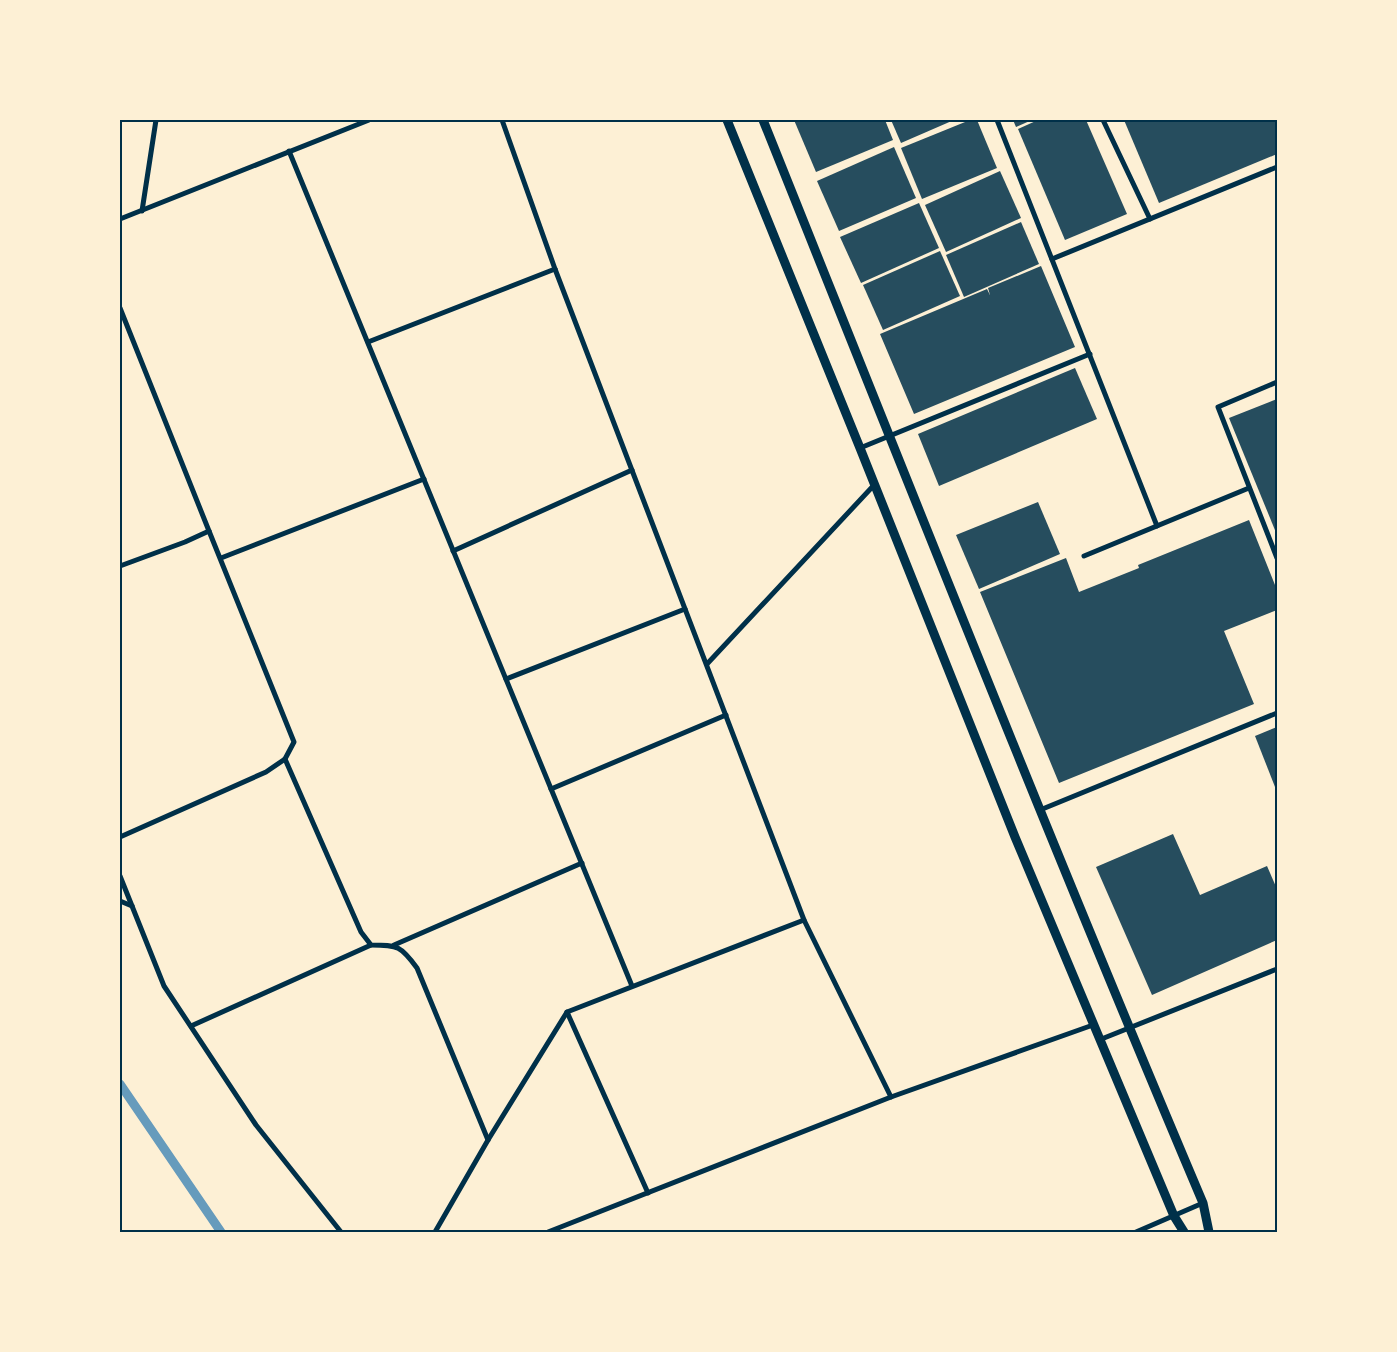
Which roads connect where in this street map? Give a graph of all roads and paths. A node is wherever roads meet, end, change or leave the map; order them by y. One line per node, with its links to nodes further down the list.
1 (156, 120): 10 (street)
2 (369, 120): 8 (street)
3 (502, 120): 14 (street)
4 (726, 120): 20 (street)
5 (763, 120): 19 (street)
6 (997, 120): 13 (street)
7 (1103, 120): 11 (street)
8 (290, 151): 10 (street); 16 (street)
9 (1277, 167): 11 (street)
10 (142, 211): 12 (street)
11 (1150, 218): 13 (street)
12 (120, 219)
13 (1052, 259): 17 (street)
14 (555, 269): 16 (street); 21 (street)
15 (120, 308): 26 (street)
16 (368, 342): 22 (street)
17 (1090, 354): 19 (street); 25 (street)
18 (1277, 382): 24 (street)
19 (890, 436): 20 (street); 39 (street)
20 (860, 448): 23 (street)
21 (632, 470): 27 (street); 32 (street)
22 (424, 479): 27 (street); 29 (street)
23 (875, 484): 33 (street); 51 (street)
24 (1249, 488): 25 (street); 30 (street)
25 (1157, 526): 28 (street)
26 (209, 531): 29 (street); 31 (street)
27 (454, 551): 34 (street)
28 (1084, 556)
29 (221, 558): 37 (street)
30 (1277, 558)
31 (120, 566)
32 (685, 609): 33 (street); 34 (street)
33 (707, 664): 36 (street)
34 (506, 679): 38 (street)
35 (1277, 713): 39 (street)
36 (726, 715): 38 (street); 45 (street)
37 (285, 759): 40 (street); 46 (street)
38 (551, 790): 41 (street)
39 (1040, 810): 53 (street)
40 (120, 837)
41 (582, 863): 47 (street); 49 (street)
42 (120, 876): 44 (street)
43 (120, 901): 44 (street)
44 (132, 906): 52 (street)
45 (804, 920): 49 (street); 55 (street)
46 (371, 945): 47 (street); 52 (street)
47 (394, 945): 56 (street)
48 (1277, 969): 53 (street)
49 (632, 986): 50 (street)
50 (567, 1012): 56 (street); 57 (street)
51 (1093, 1024): 54 (street); 55 (street)
52 (191, 1026): 60 (street)
53 (1129, 1028): 54 (street); 58 (street)
54 (1100, 1040): 59 (street)
55 (891, 1097): 57 (street)
56 (488, 1140): 61 (street)
57 (648, 1192): 62 (street)
58 (1203, 1203): 59 (street); 65 (street)
59 (1174, 1216): 63 (street); 64 (street)
60 (341, 1232)
61 (435, 1232)
62 (548, 1232)
63 (1136, 1232)
64 (1184, 1232)
65 (1208, 1232)

